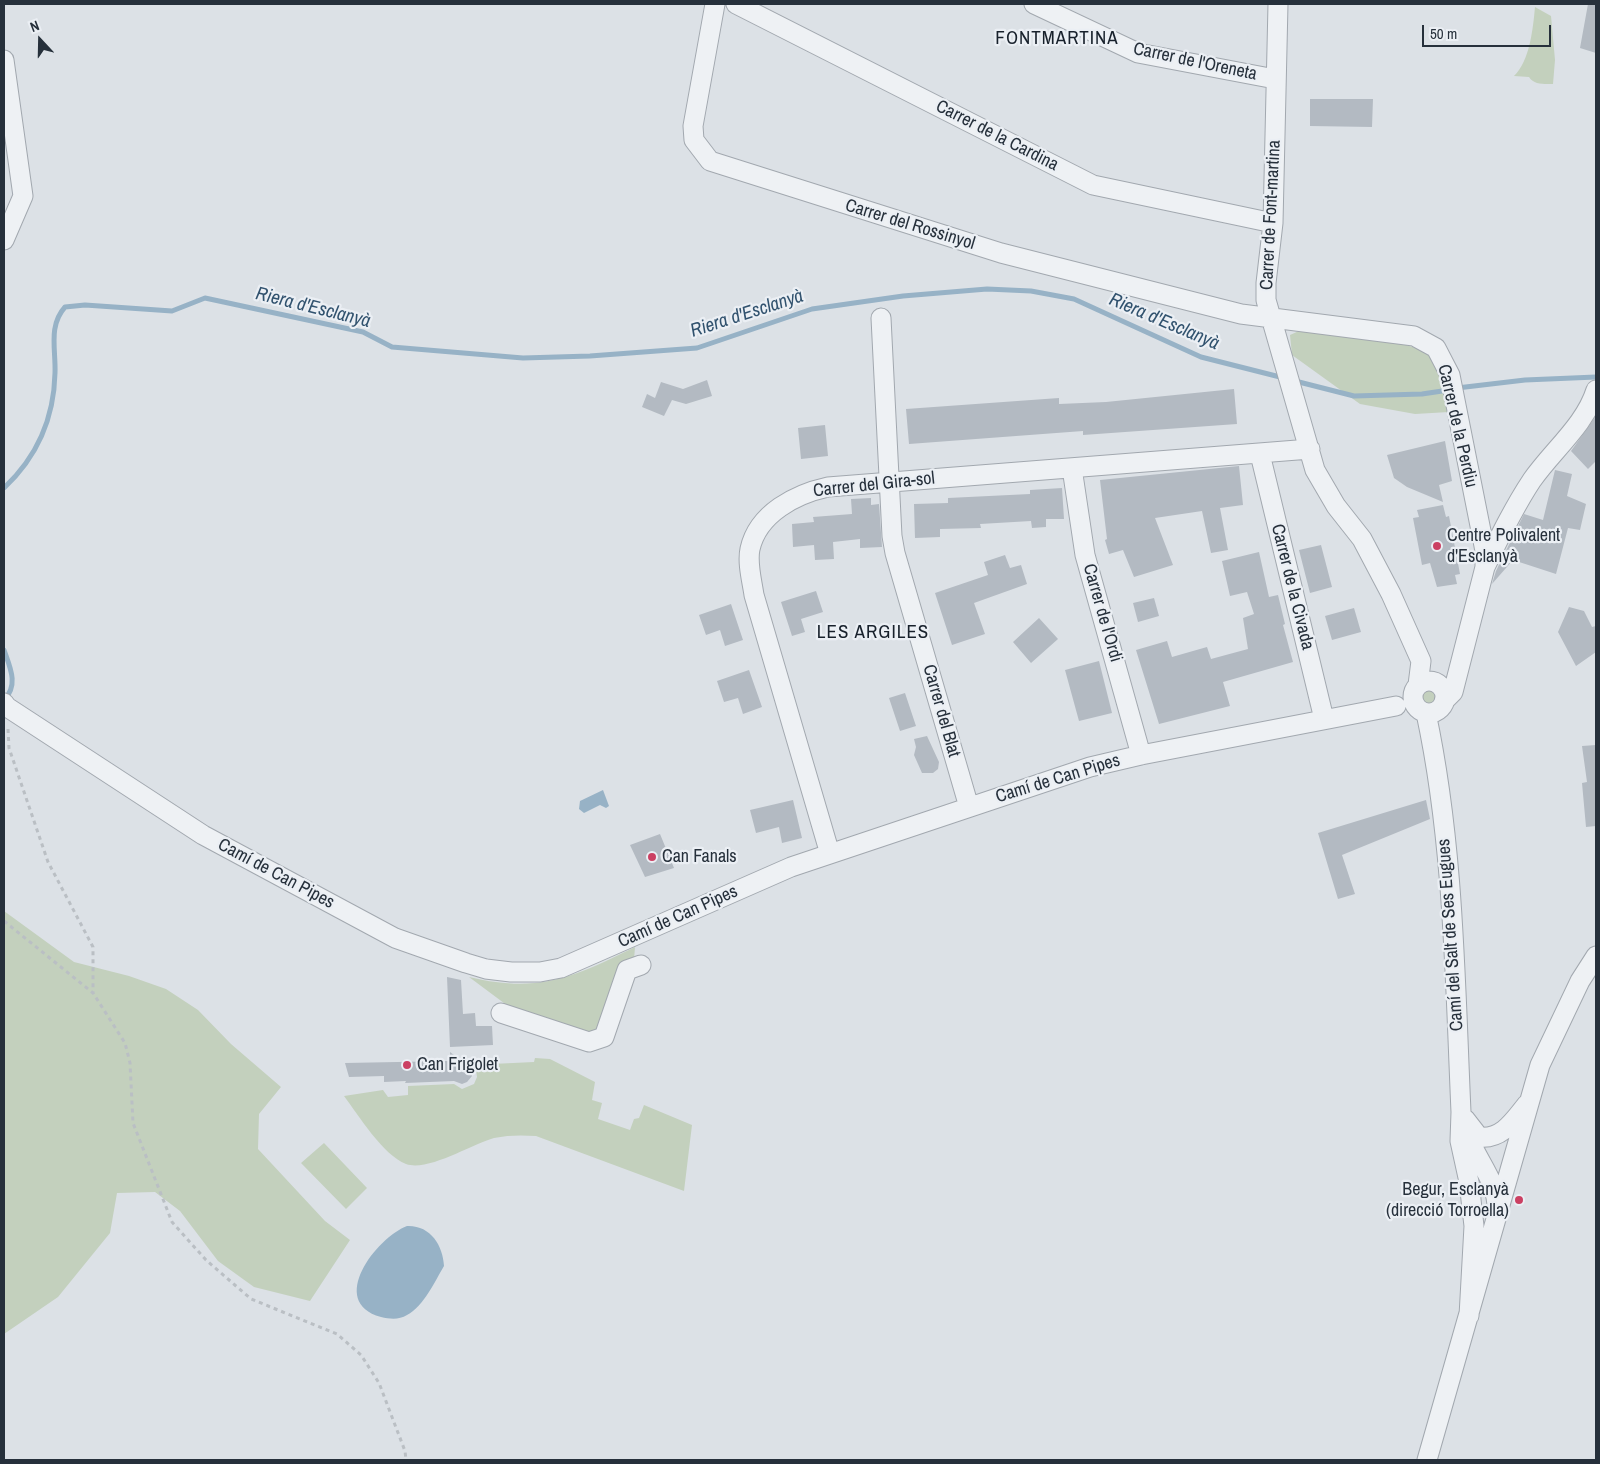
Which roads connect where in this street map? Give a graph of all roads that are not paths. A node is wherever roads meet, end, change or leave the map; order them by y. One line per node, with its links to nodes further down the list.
1 (715, 4): 10 (street, Carrer del Rossinyol)
2 (736, 4): 7 (street, Carrer de la Cardina)
3 (1034, 4): 6 (street, Carrer de l'Oreneta)
4 (1278, 4): 6 (street, Carrer de Font-martina)
5 (4, 60): 8 (street)
6 (1276, 79): 7 (street, Carrer de Font-martina)
7 (1273, 223): 10 (street, Carrer de Font-martina)
8 (4, 240)
9 (881, 318): 15 (street, Carrer del Blat)
10 (1273, 318): 12 (street, Carrer de Font-martina); 17 (street, Carrer de la Perdiu)
11 (1596, 390): 16 (street)
12 (1310, 449): 13 (street, Carrer del Gira-sol); 19 (street, Carrer de Font-martina)
13 (1260, 454): 14 (street, Carrer del Gira-sol); 23 (street, Carrer de la Civada)
14 (1072, 468): 15 (street, Carrer del Gira-sol); 24 (street, Carrer de l'Ordi)
15 (890, 482): 25 (street, Carrer del Blat); 26 (street, Carrer del Gira-sol)
16 (1511, 518): 17 (street); 18 (street)
17 (1479, 522): 18 (street, Carrer de la Perdiu)
18 (1485, 567): 22 (street)
19 (1417, 687): 21 (street); 22 (street); 22 (street)
20 (6, 705): 26 (street, Camí de Can Pipes)
21 (1396, 706): 22 (street, Camí de Can Pipes); 23 (street, Camí de Can Pipes)
22 (1433, 709): 31 (street, Camí del Salt de Ses Eugues)
23 (1324, 719): 24 (street, Camí de Can Pipes)
24 (1141, 754): 25 (street, Camí de Can Pipes)
25 (969, 808): 26 (street, Camí de Can Pipes)
26 (830, 854)
27 (1596, 956): 30 (street)
28 (641, 965): 29 (street)
29 (501, 1013)
30 (1531, 1099): 31 (street); 32 (street)
31 (1461, 1112): 33 (street, Camí del Salt de Ses Eugues); 34 (street, Camí del Salt de Ses Eugues)
32 (1513, 1165): 34 (street); 35 (street)
33 (1469, 1182): 34 (street); 36 (street, Camí del Salt de Ses Eugues)
34 (1494, 1186): 35 (street, Camí del Salt de Ses Eugues)
35 (1496, 1224): 36 (street)
36 (1469, 1316): 37 (street)
37 (1427, 1460)

